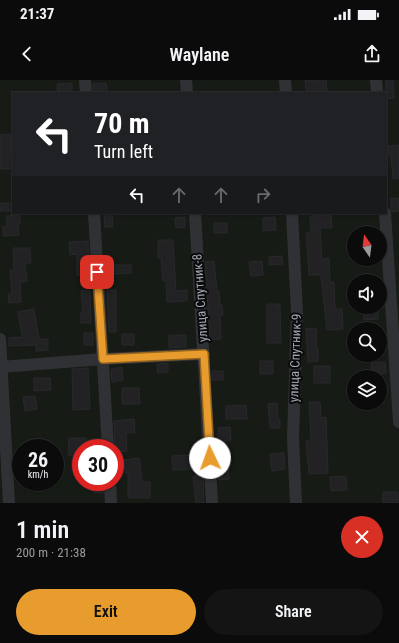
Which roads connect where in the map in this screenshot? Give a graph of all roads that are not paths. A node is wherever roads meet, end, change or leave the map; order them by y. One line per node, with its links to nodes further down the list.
1 (85, 80): 5 (street)
2 (186, 80): 6 (street)
3 (285, 80): 7 (street)
4 (376, 80): 8 (street)
5 (86, 92)
6 (187, 92)
7 (286, 92)
8 (377, 92)
9 (94, 214): 15 (street)
10 (195, 214): 14 (street, улица Спутник-8)
11 (292, 214): 23 (street, улица Спутник-9)
12 (385, 214): 17 (street)
13 (0, 339): 16 (street)
14 (204, 354): 15 (street); 22 (street, улица Спутник-8)
15 (103, 359): 16 (street); 18 (street)
16 (1, 367): 20 (street)
17 (399, 422)
18 (107, 439)
19 (110, 491): 21 (street)
20 (9, 503)
21 (111, 503)
22 (212, 503)
23 (296, 503)

